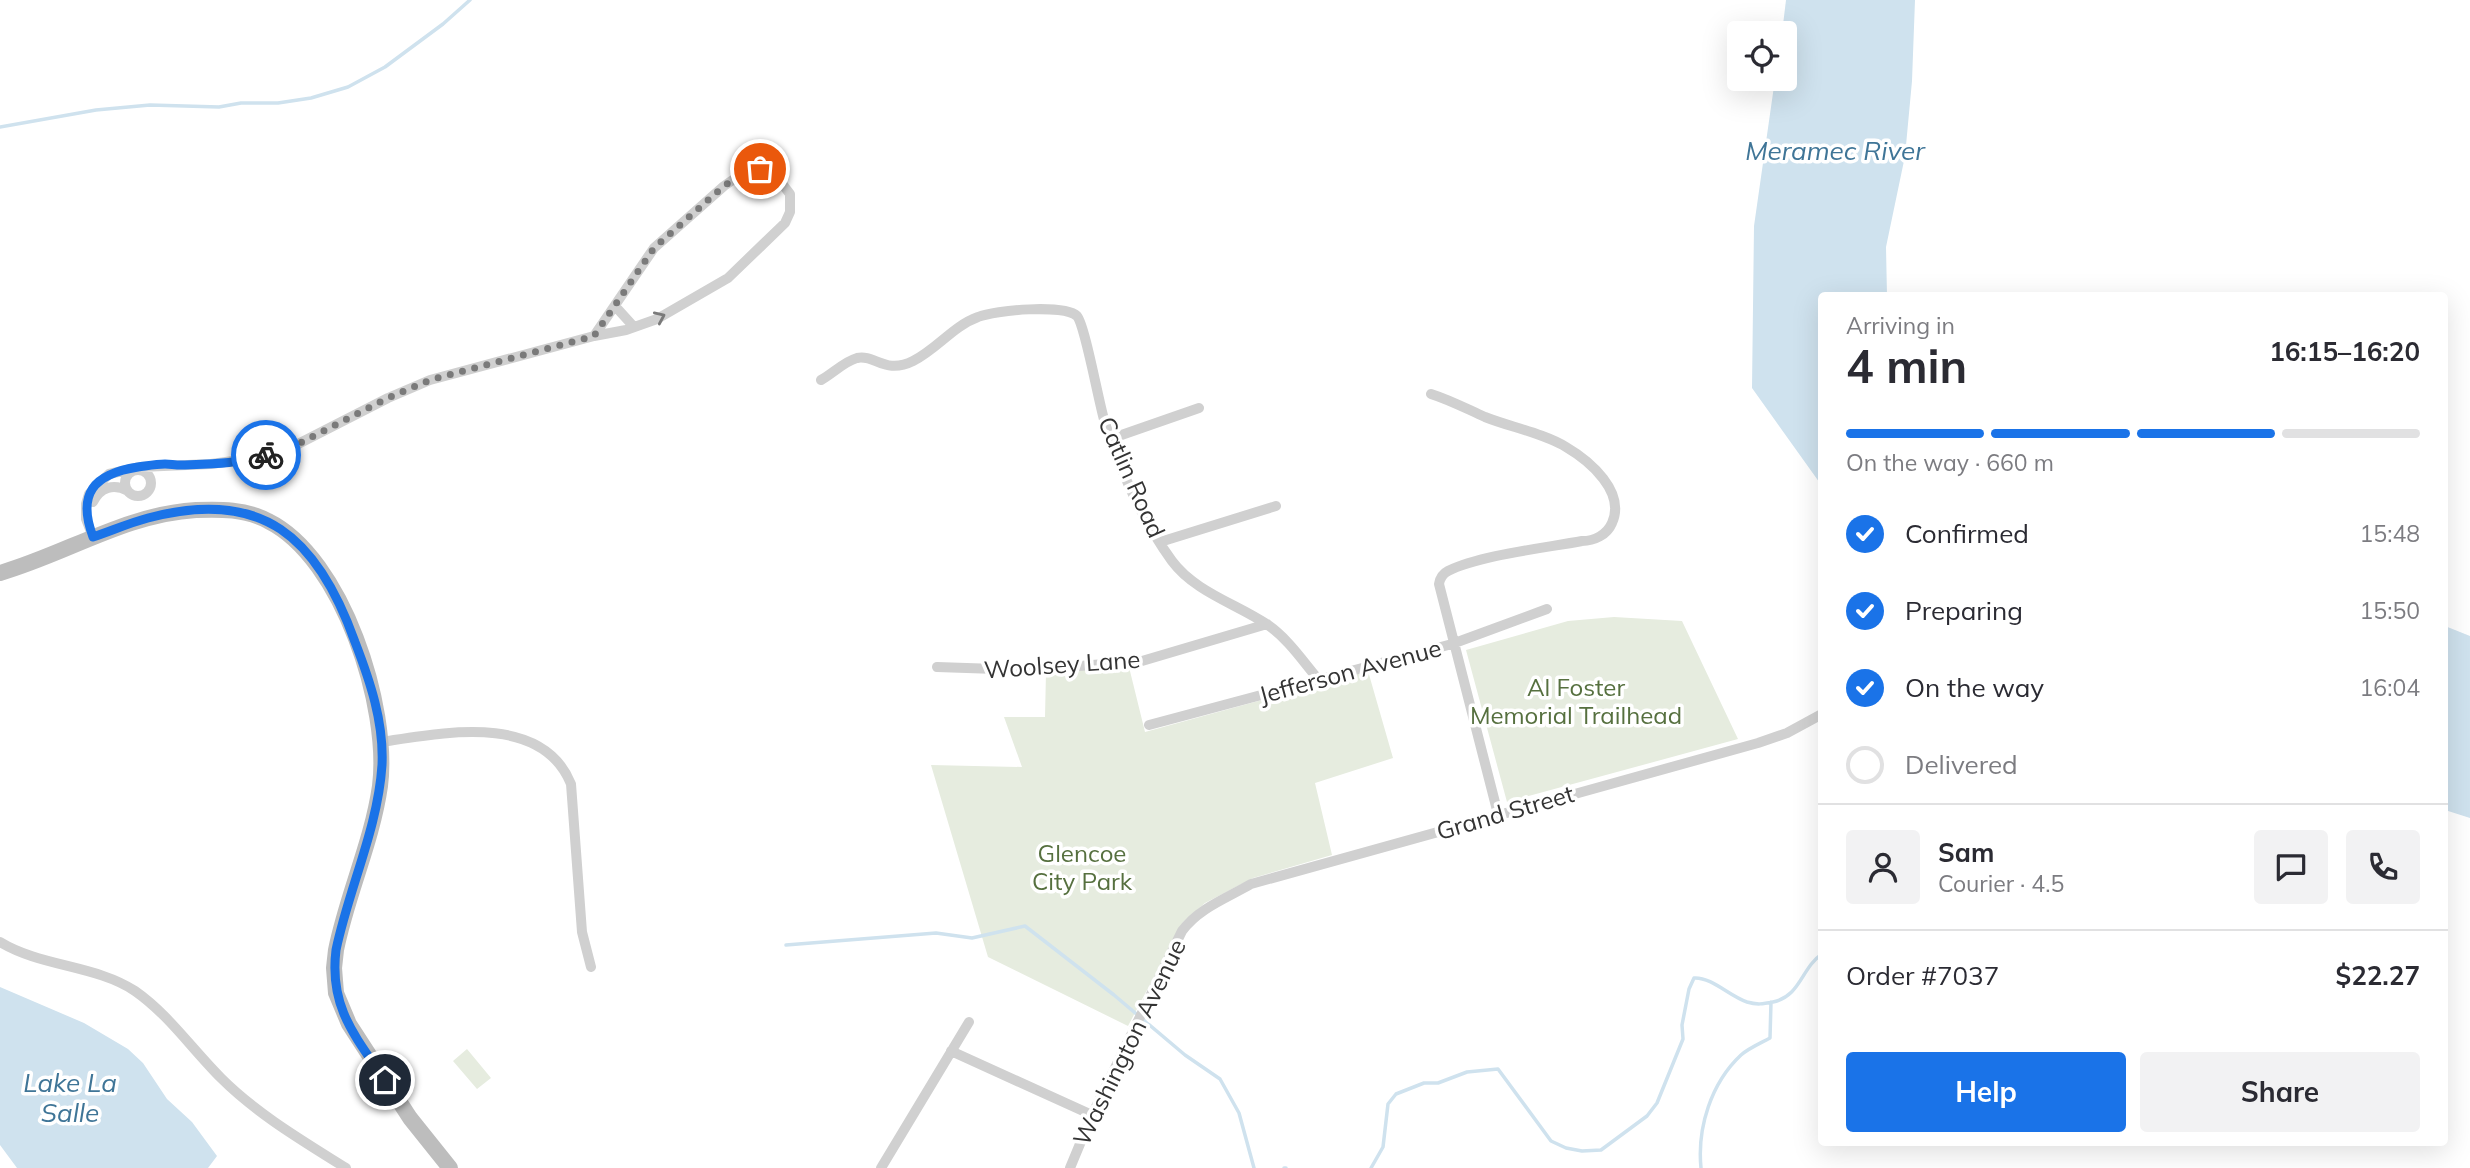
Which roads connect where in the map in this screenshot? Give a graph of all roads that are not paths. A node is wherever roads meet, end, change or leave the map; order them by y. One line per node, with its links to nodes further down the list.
1 (615, 306): 2 (street); 2 (street, one-way to 1); 3 (street)
2 (634, 327): 3 (street)
3 (594, 336): 8 (street)
4 (821, 380): 7 (street, Catlin Road)
5 (1431, 394): 17 (street)
6 (1199, 408): 7 (street)
7 (1110, 439): 13 (street, Catlin Road)
8 (171, 466): 9 (street); 12 (street)
9 (150, 487): 10 (street); 10 (street)
10 (128, 491): 12 (street)
11 (1276, 506): 13 (street)
12 (91, 531): 14 (street); 22 (street)
13 (1160, 542): 16 (street, Catlin Road)
14 (0, 573)
15 (1547, 609): 17 (street, Jefferson Avenue)
16 (1266, 624): 18 (street, Woolsey Lane); 19 (street, Catlin Road)
17 (1452, 644): 19 (street, Jefferson Avenue); 23 (street)
18 (937, 667)
19 (1318, 679): 21 (street, Jefferson Avenue)
20 (1818, 716): 23 (street, Grand Street)
21 (1149, 725)
22 (381, 742): 26 (street); 31 (street)
23 (1498, 814): 24 (street, Grand Street)
24 (1193, 918): 29 (street, Washington Avenue)
25 (0, 942): 30 (street)
26 (591, 967)
27 (969, 1022): 28 (street)
28 (951, 1051): 29 (street); 32 (street)
29 (1093, 1115): 33 (street, Washington Avenue)
30 (346, 1168)
31 (450, 1168)
32 (881, 1168)
33 (1070, 1168)

